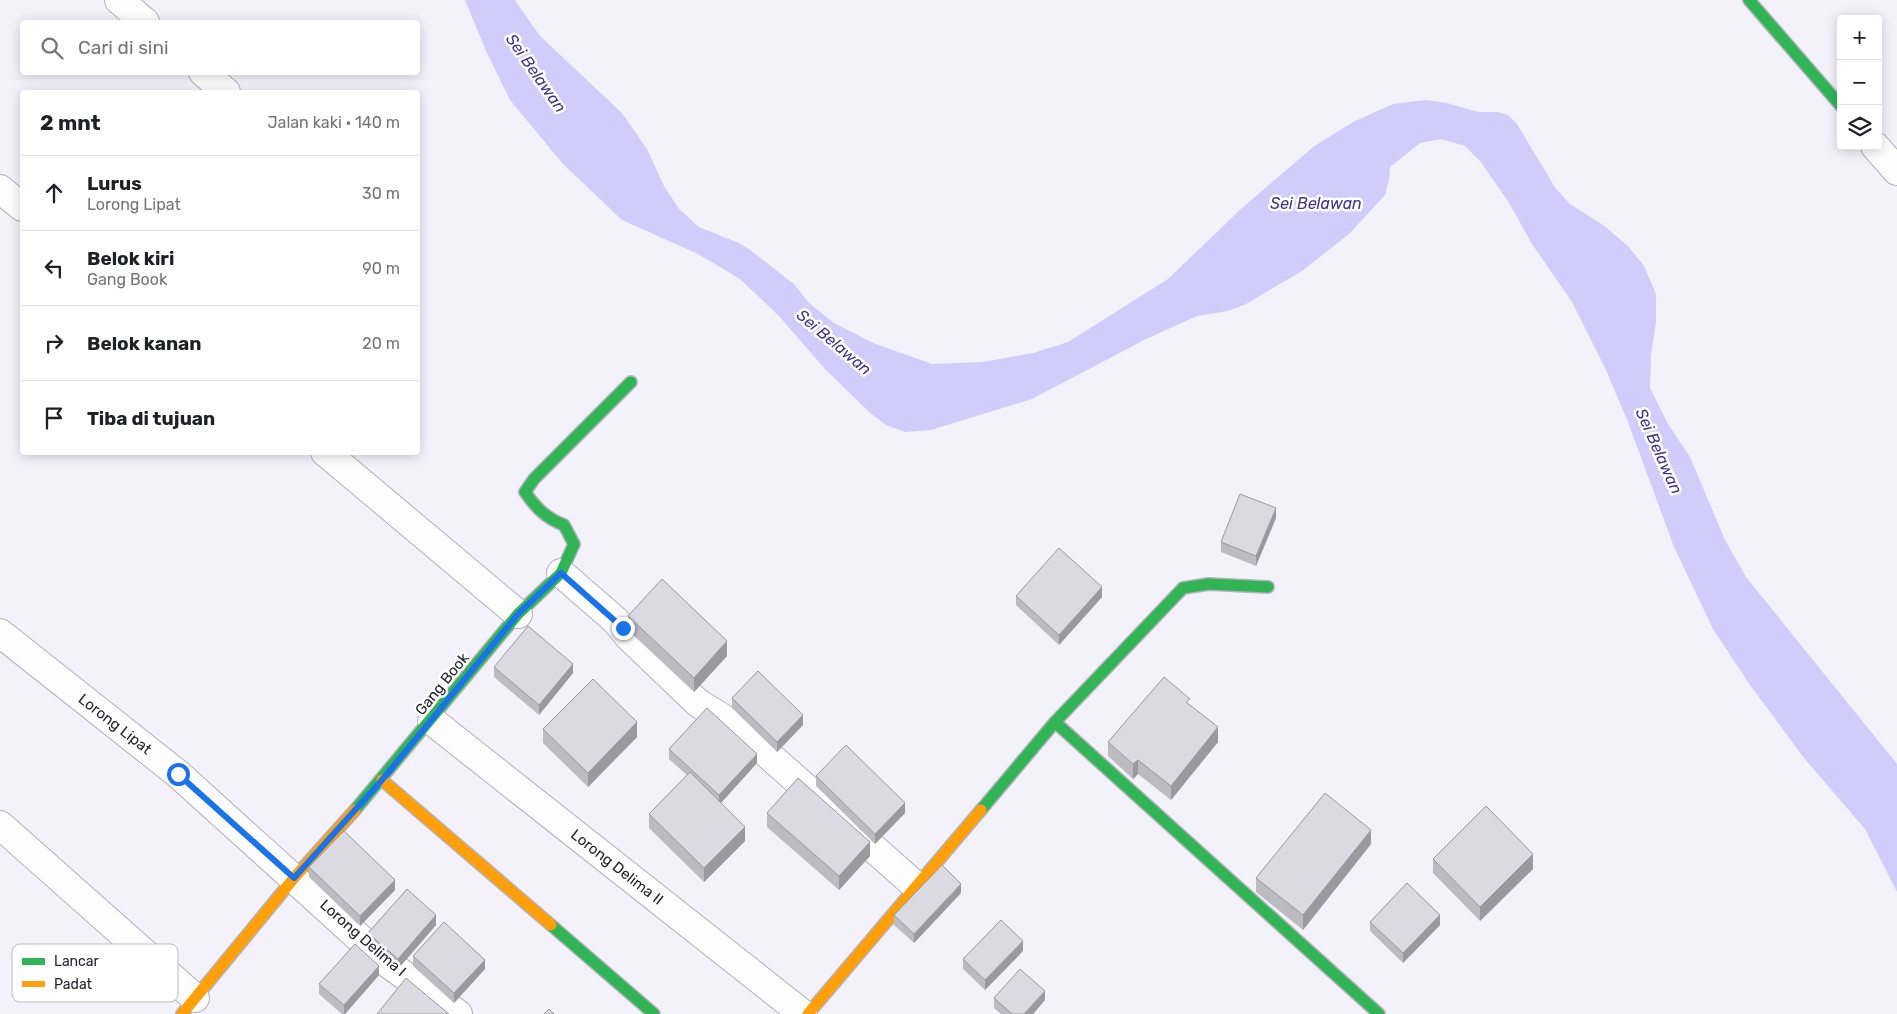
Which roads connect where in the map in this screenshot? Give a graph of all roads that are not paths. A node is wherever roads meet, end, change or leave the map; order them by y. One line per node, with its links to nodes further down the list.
1 (119, 0): 3 (street)
2 (1749, 0): 6 (street)
3 (143, 20)
4 (206, 75): 5 (street)
5 (224, 90)
6 (1840, 105)
7 (1879, 150): 8 (street)
8 (1897, 171)
9 (0, 189): 10 (street)
10 (20, 205)
11 (631, 382): 13 (street, Gang Book)
12 (329, 455): 15 (street)
13 (561, 573): 15 (street, Gang Book); 22 (street)
14 (1268, 587): 18 (street)
15 (518, 614): 17 (street, Gang Book)
16 (0, 633): 21 (street, Lorong Lipat)
17 (432, 720): 19 (street, Gang Book); 28 (street, Lorong Delima II)
18 (1054, 722): 22 (street); 30 (street)
19 (382, 780): 21 (street, Gang Book); 27 (street)
20 (0, 825): 23 (street)
21 (294, 878): 25 (street, Gang Book); 26 (street, Lorong Delima I)
22 (916, 886): 29 (street)
23 (124, 944)
24 (178, 996): 25 (street)
25 (188, 1006)
26 (458, 1014)
27 (654, 1014)
28 (803, 1014)
29 (808, 1014)
30 (1379, 1014)

